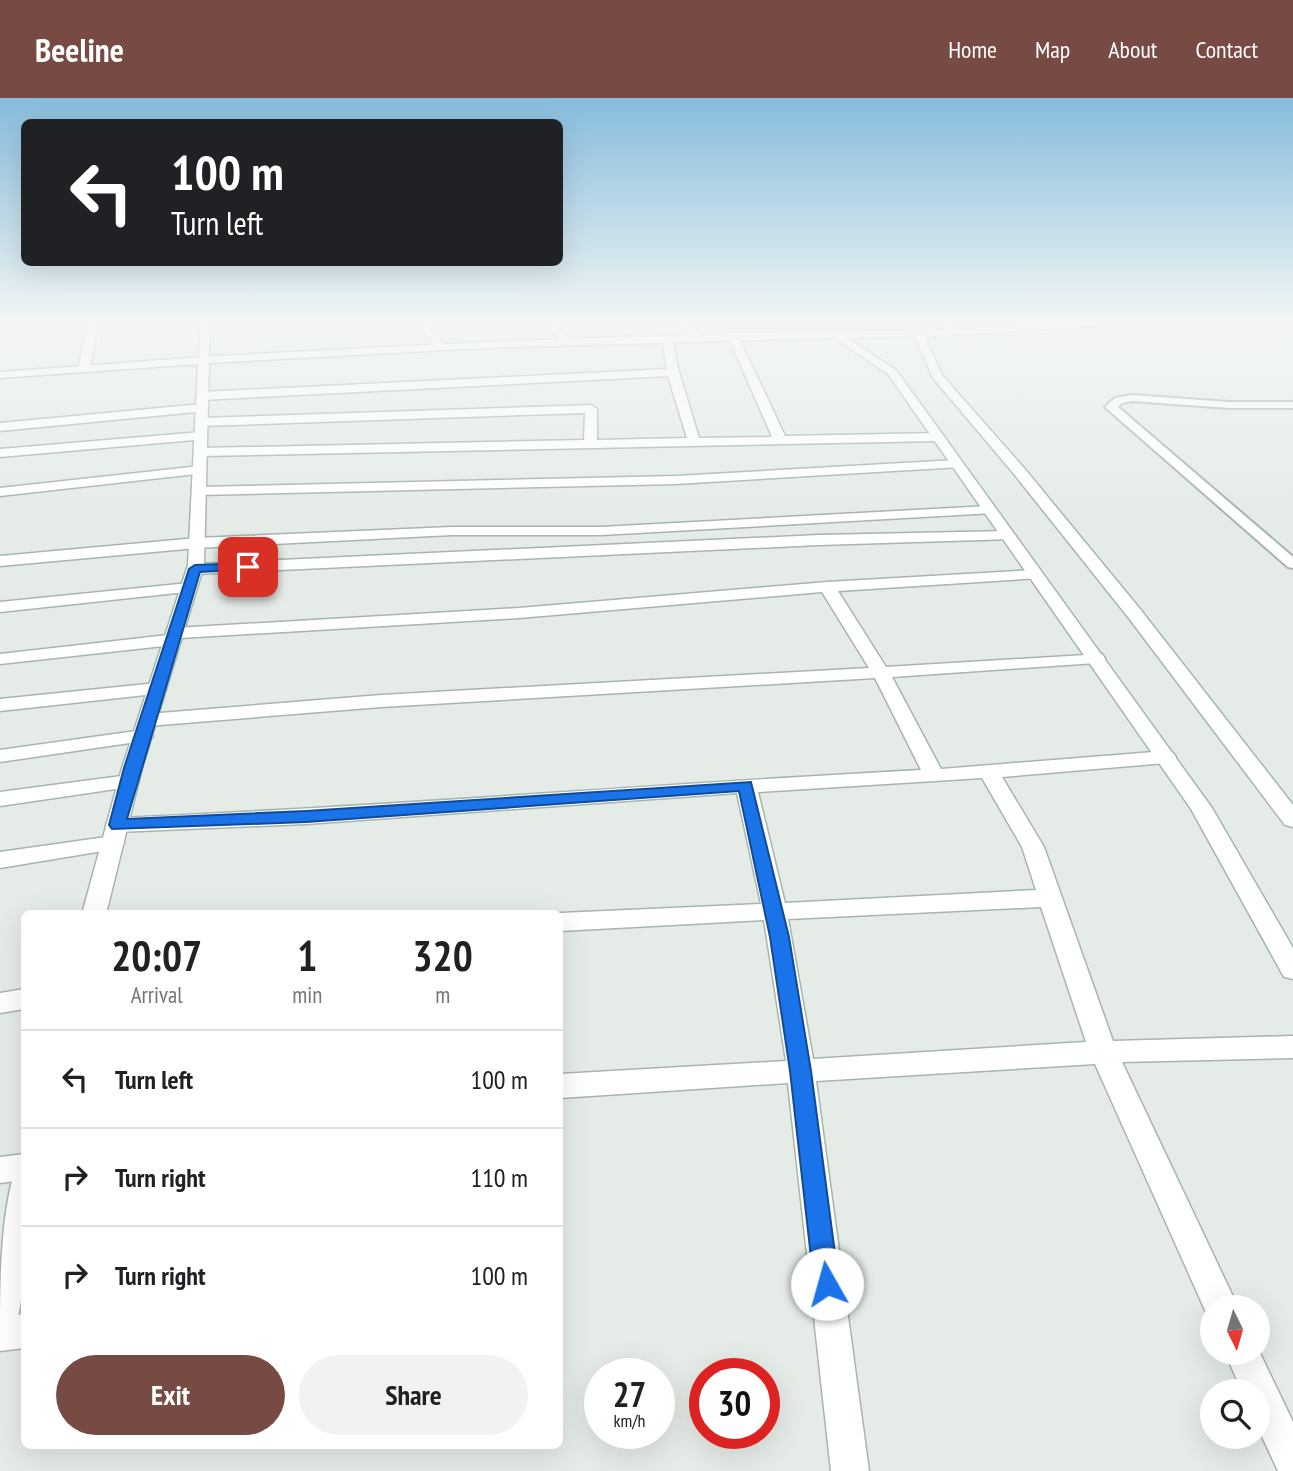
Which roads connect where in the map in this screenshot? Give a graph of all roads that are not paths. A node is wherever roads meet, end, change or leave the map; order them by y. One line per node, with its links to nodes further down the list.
1 (203, 383): 8 (street)
2 (571, 383): 8 (street)
3 (677, 383): 12 (street)
4 (754, 383): 11 (street)
5 (900, 383): 10 (street)
6 (943, 383): 43 (street)
7 (1293, 405): 23 (lane)
8 (202, 423): 9 (street); 13 (street); 13 (street); 14 (street); 16 (street)
9 (0, 427)
10 (938, 438): 11 (street); 15 (street)
11 (780, 439): 12 (street)
12 (695, 441): 13 (street)
13 (590, 443)
14 (0, 453)
15 (956, 464): 17 (street); 19 (street)
16 (200, 470): 17 (street); 18 (street)
17 (199, 491): 21 (street)
18 (0, 492)
19 (989, 510): 20 (street); 21 (street)
20 (1008, 536): 24 (street); 25 (street)
21 (197, 543): 22 (street); 24 (street)
22 (0, 561)
23 (1293, 564)
24 (195, 569): 27 (street)
25 (1034, 575): 26 (street); 30 (street)
26 (827, 587): 29 (street); 32 (street)
27 (189, 589): 28 (street); 29 (street)
28 (0, 607)
29 (174, 636): 31 (street); 33 (street)
30 (1096, 658): 32 (street); 37 (street)
31 (0, 659)
32 (880, 671): 35 (street); 39 (street)
33 (158, 689): 34 (street); 35 (street)
34 (0, 705)
35 (145, 728): 36 (street); 40 (street)
36 (0, 756)
37 (1166, 757): 38 (street); 50 (street)
38 (989, 772): 39 (street); 46 (street)
39 (934, 776): 41 (street)
40 (129, 781): 42 (street); 44 (street)
41 (746, 786): 44 (street); 48 (street)
42 (0, 799)
43 (1293, 820)
44 (115, 834): 45 (street); 47 (street)
45 (0, 860)
46 (1051, 898): 48 (street); 54 (street)
47 (95, 910)
48 (775, 911): 49 (street); 55 (street)
49 (563, 922)
50 (1293, 971)
51 (21, 1000): 52 (street)
52 (0, 1003)
53 (1293, 1047): 54 (street)
54 (1103, 1052): 55 (street); 60 (street)
55 (801, 1071): 56 (street); 66 (street)
56 (563, 1086)
57 (21, 1167): 58 (street)
58 (0, 1170)
59 (21, 1204): 61 (street)
60 (1215, 1295)
61 (0, 1322)
62 (21, 1331): 63 (street)
63 (0, 1334)
64 (1248, 1365): 65 (street)
65 (1293, 1462)
66 (850, 1471)

